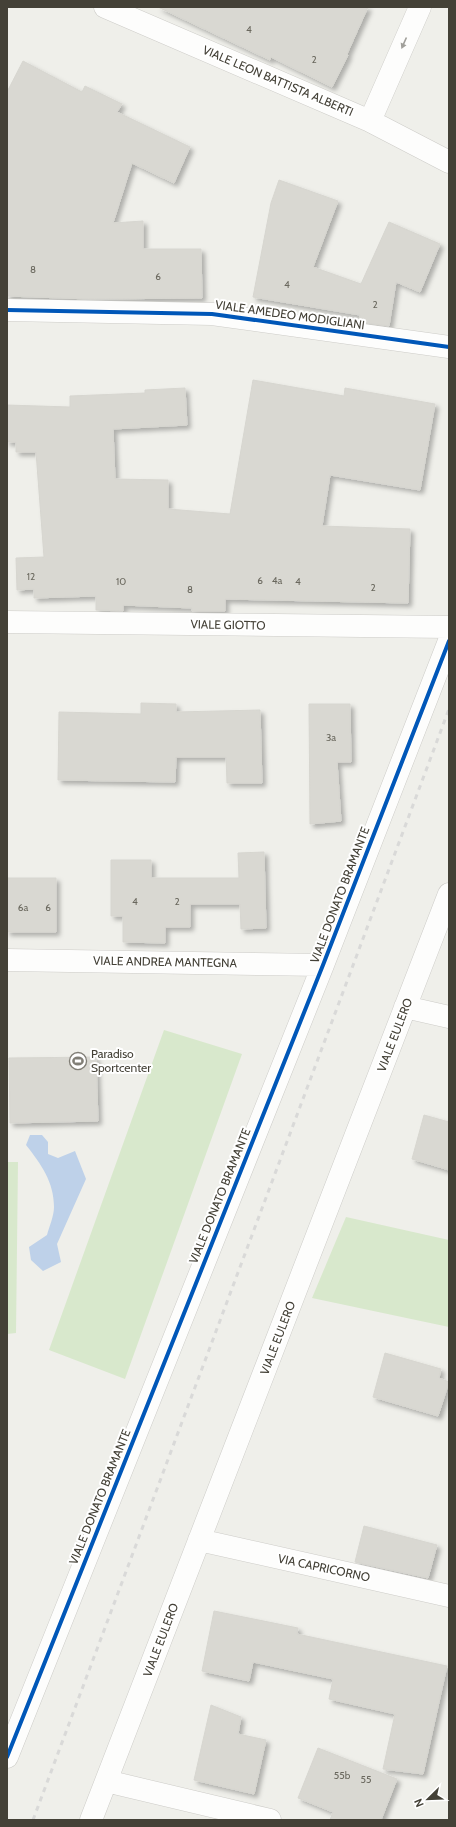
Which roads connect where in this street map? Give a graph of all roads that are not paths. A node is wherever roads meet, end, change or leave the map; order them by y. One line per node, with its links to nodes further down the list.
1 (420, 7): 3 (street, one-way to 3)
2 (110, 8): 3 (street, VIALE LEON BATTISTA ALBERTI)
3 (370, 121): 4 (street, VIALE LEON BATTISTA ALBERTI)
4 (449, 162)
5 (7, 310): 6 (street, VIALE AMEDEO MODIGLIANI)
6 (449, 346)
7 (7, 622): 8 (street, VIALE GIOTTO)
8 (449, 627)
9 (449, 641): 12 (street, VIALE DONATO BRAMANTE)
10 (449, 894): 13 (street, VIALE EULERO)
11 (7, 960): 12 (street, VIALE ANDREA MANTEGNA)
12 (324, 965): 17 (street, VIALE DONATO BRAMANTE)
13 (405, 1007): 14 (street); 15 (street, VIALE EULERO)
14 (449, 1017)
15 (199, 1540): 16 (street, VIA CAPRICORNO); 18 (street, VIALE EULERO)
16 (449, 1596)
17 (7, 1757)
18 (106, 1780): 19 (street, VIALE EULERO); 20 (street)
19 (91, 1820)
20 (270, 1820)

